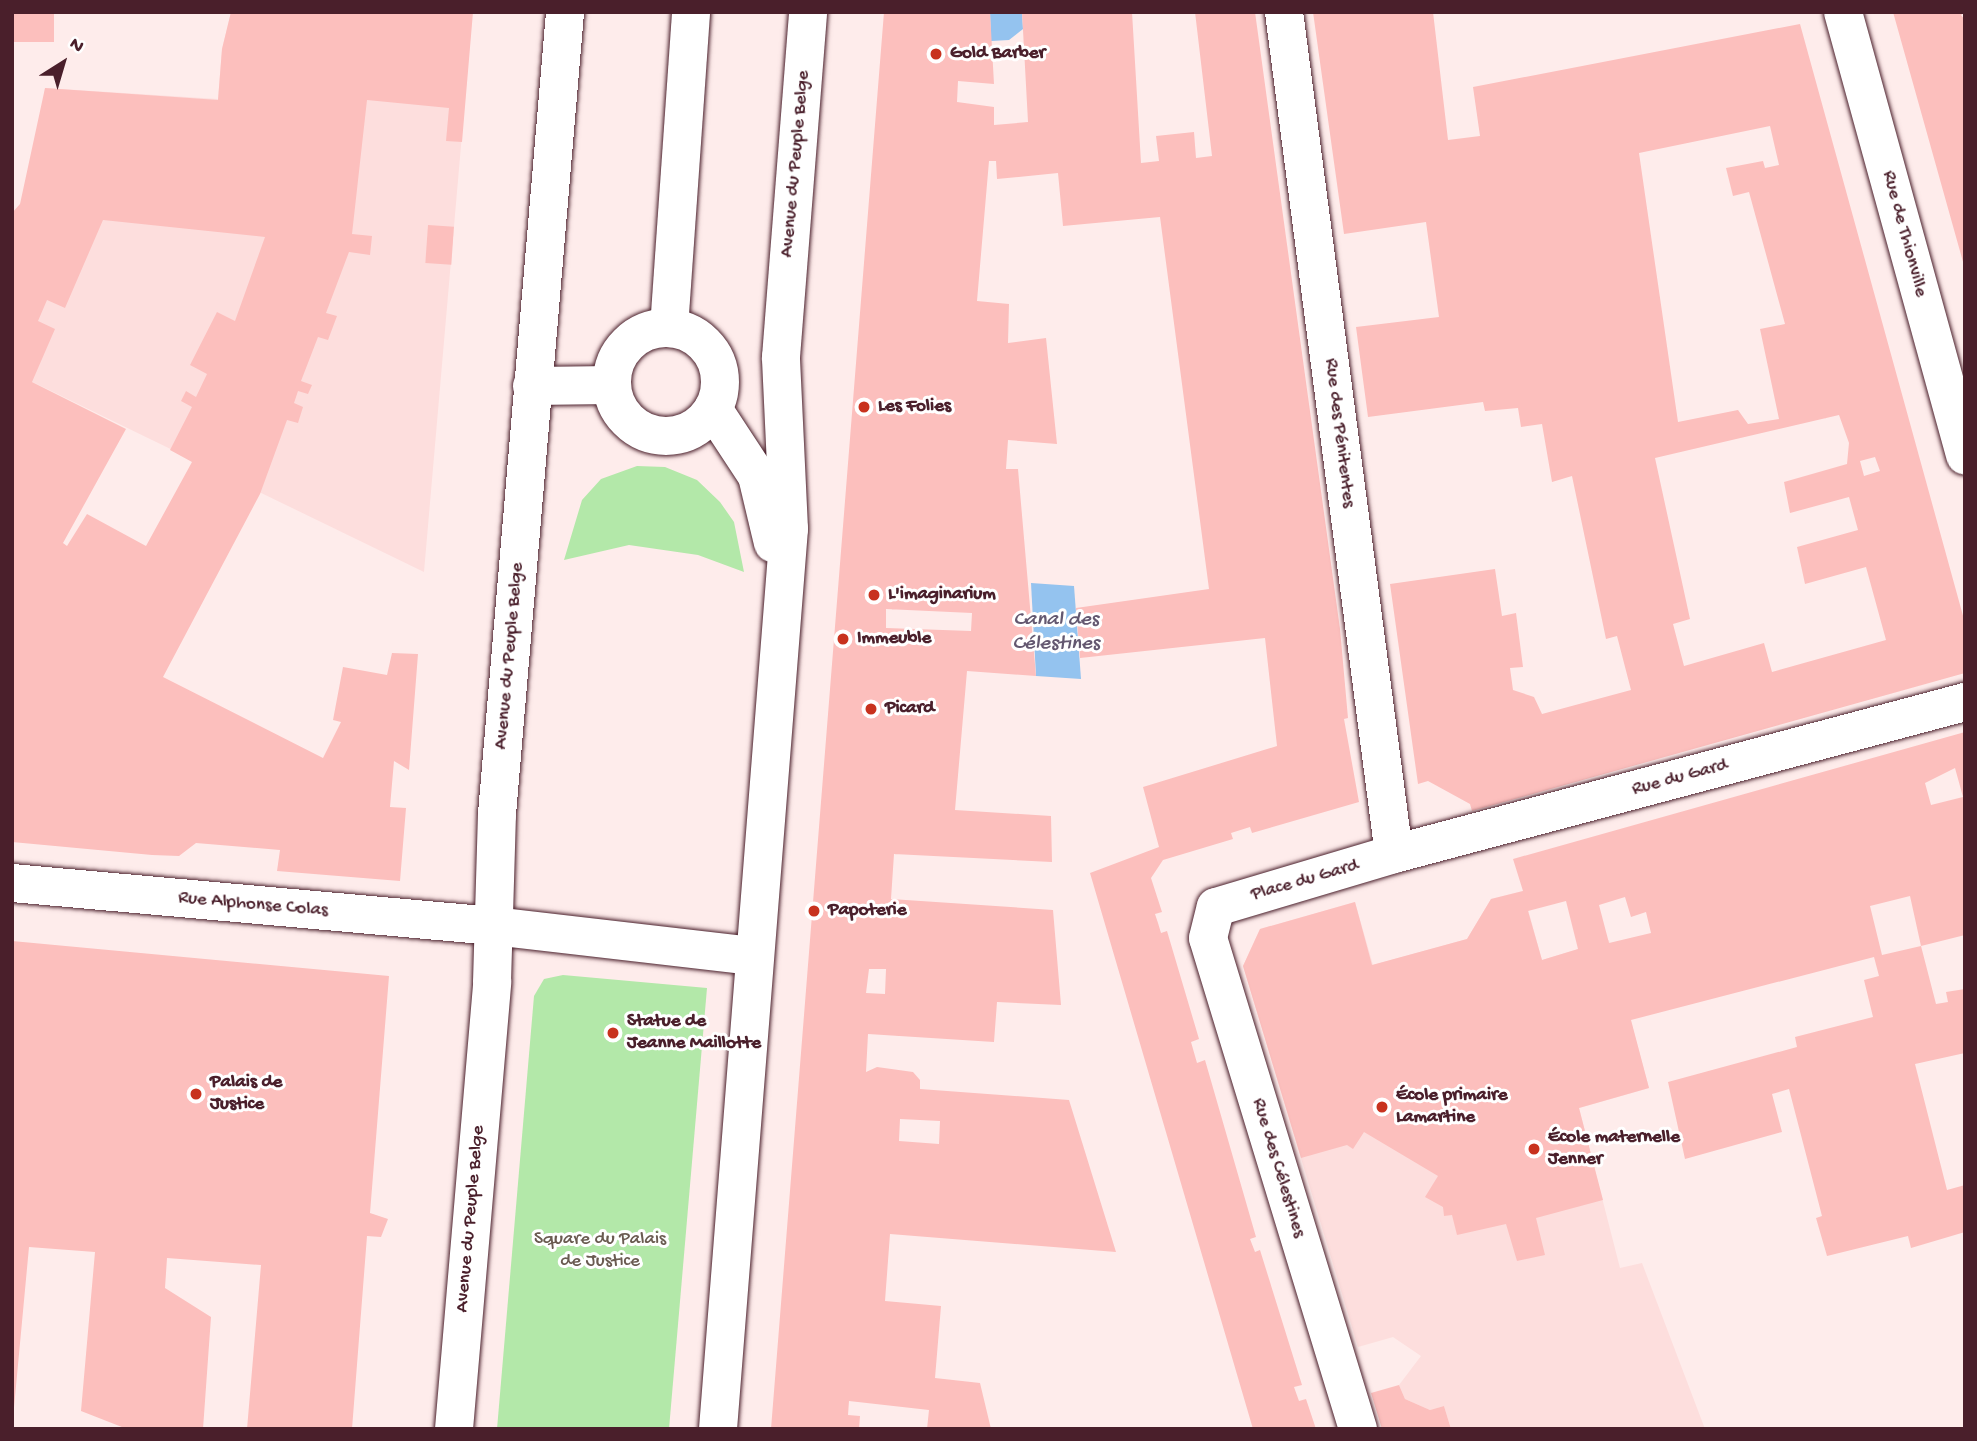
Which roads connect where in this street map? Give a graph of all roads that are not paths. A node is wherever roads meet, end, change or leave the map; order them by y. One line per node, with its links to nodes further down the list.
1 (565, 12): 9 (street, Avenue du Peuple Belge)
2 (691, 12): 6 (street)
3 (808, 12): 7 (street, Avenue du Peuple Belge)
4 (1284, 12): 14 (street, Rue des Pénitentes)
5 (1843, 12): 11 (street, Rue de Thionville)
6 (669, 328): 8 (street); 10 (street)
7 (781, 357): 10 (street); 12 (street, Avenue du Peuple Belge)
8 (612, 385): 9 (street); 10 (street)
9 (532, 386): 17 (street, Avenue du Peuple Belge)
10 (715, 405): 12 (street, Avenue du Peuple Belge)
11 (1965, 456)
12 (781, 614): 18 (street, Avenue du Peuple Belge)
13 (1965, 702): 14 (street, Rue du Gard)
14 (1394, 854): 16 (street, Place du Gard)
15 (12, 883): 17 (street, Rue Alphonse Colas)
16 (1216, 907): 21 (street, Rue des Célestines)
17 (494, 926): 18 (street); 19 (street, Avenue du Peuple Belge)
18 (754, 956): 20 (street, Avenue du Peuple Belge)
19 (454, 1429)
20 (718, 1429)
21 (1358, 1429)

